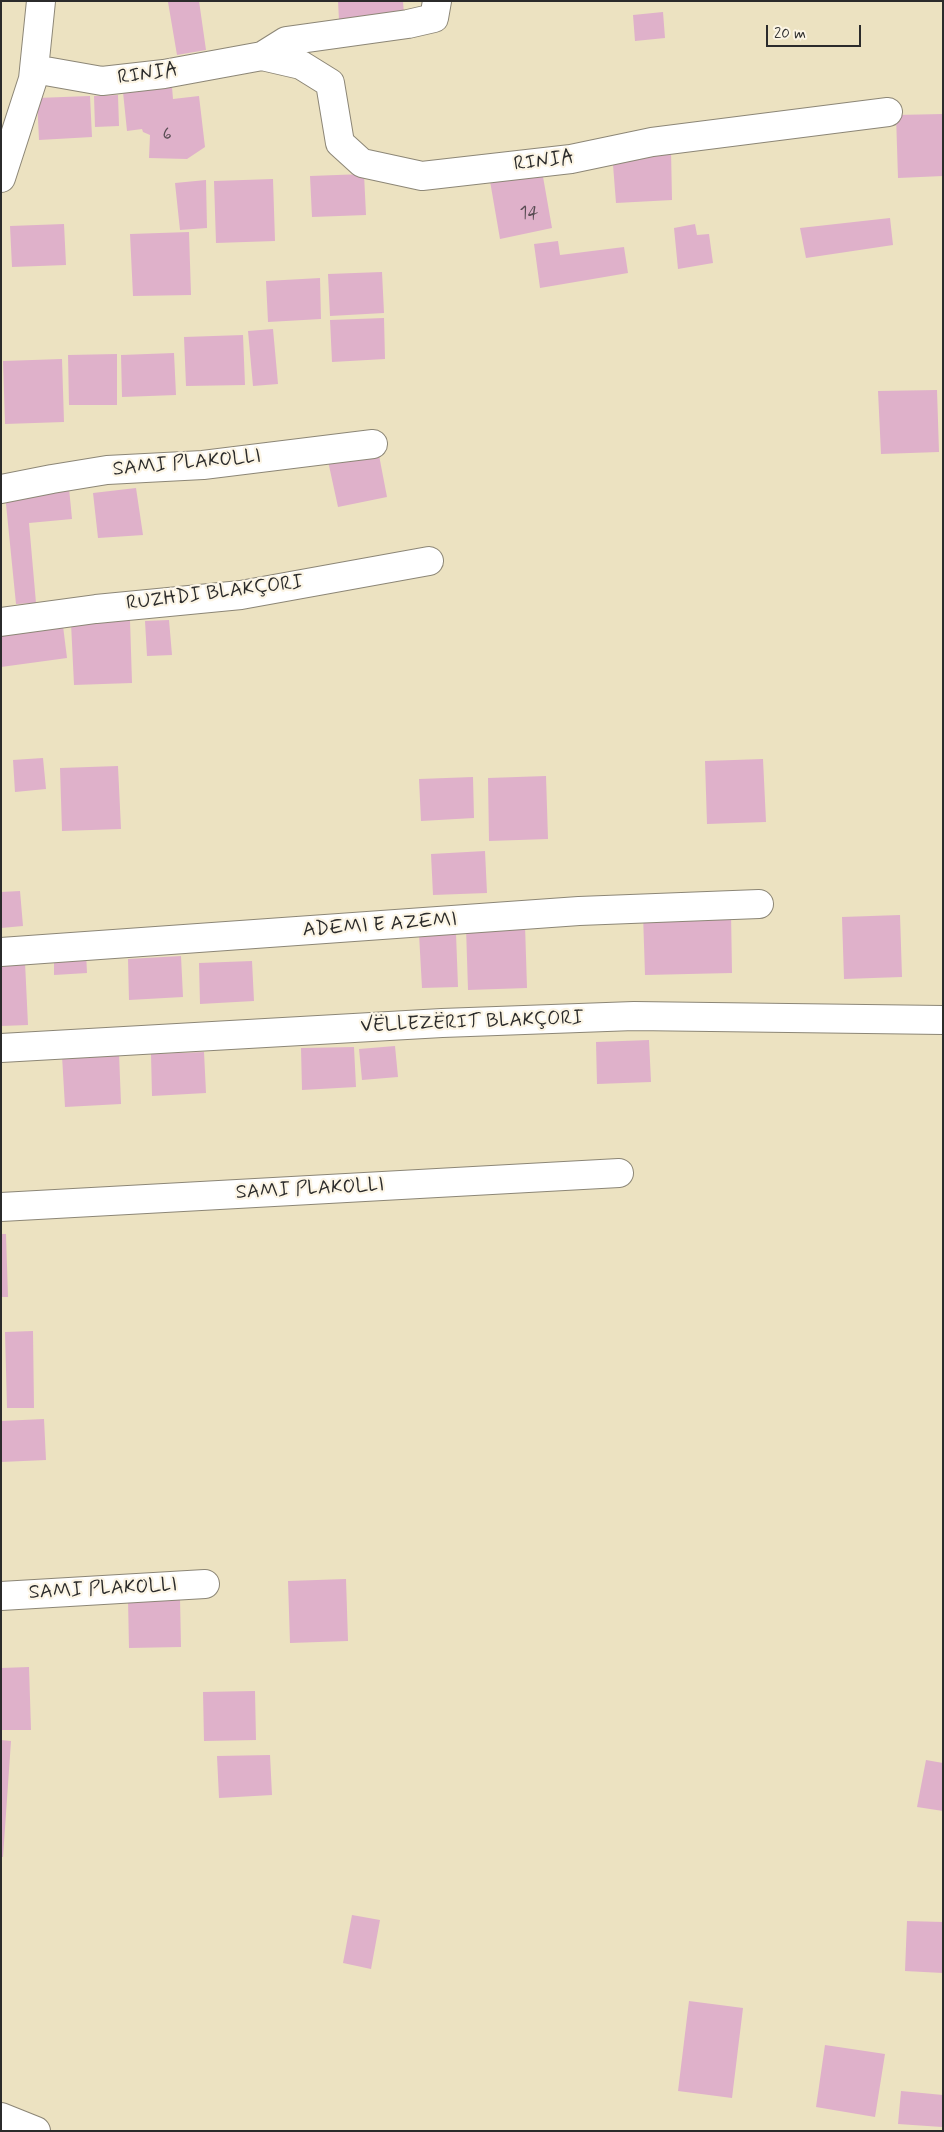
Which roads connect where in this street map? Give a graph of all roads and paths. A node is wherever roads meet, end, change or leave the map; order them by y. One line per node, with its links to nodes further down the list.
1 (41, 1): 4 (street)
2 (437, 1): 3 (street, RINIA)
3 (262, 56): 4 (street, RINIA); 5 (street, RINIA)
4 (34, 69): 6 (street)
5 (888, 112)
6 (1, 178)
7 (373, 444): 8 (street, SAMI PLAKOLLI)
8 (1, 490)
9 (429, 561): 10 (street, RUZHDI BLAKÇORI)
10 (1, 622)
11 (759, 904): 12 (street, ADEMI E AZEMI)
12 (1, 952)
13 (943, 1020): 14 (street, VËLLEZËRIT BLAKÇORI)
14 (1, 1048)
15 (619, 1173): 16 (street, SAMI PLAKOLLI)
16 (1, 1207)
17 (205, 1584): 18 (street, SAMI PLAKOLLI)
18 (1, 1596)
19 (1, 2117): 20 (street)
20 (36, 2131)

